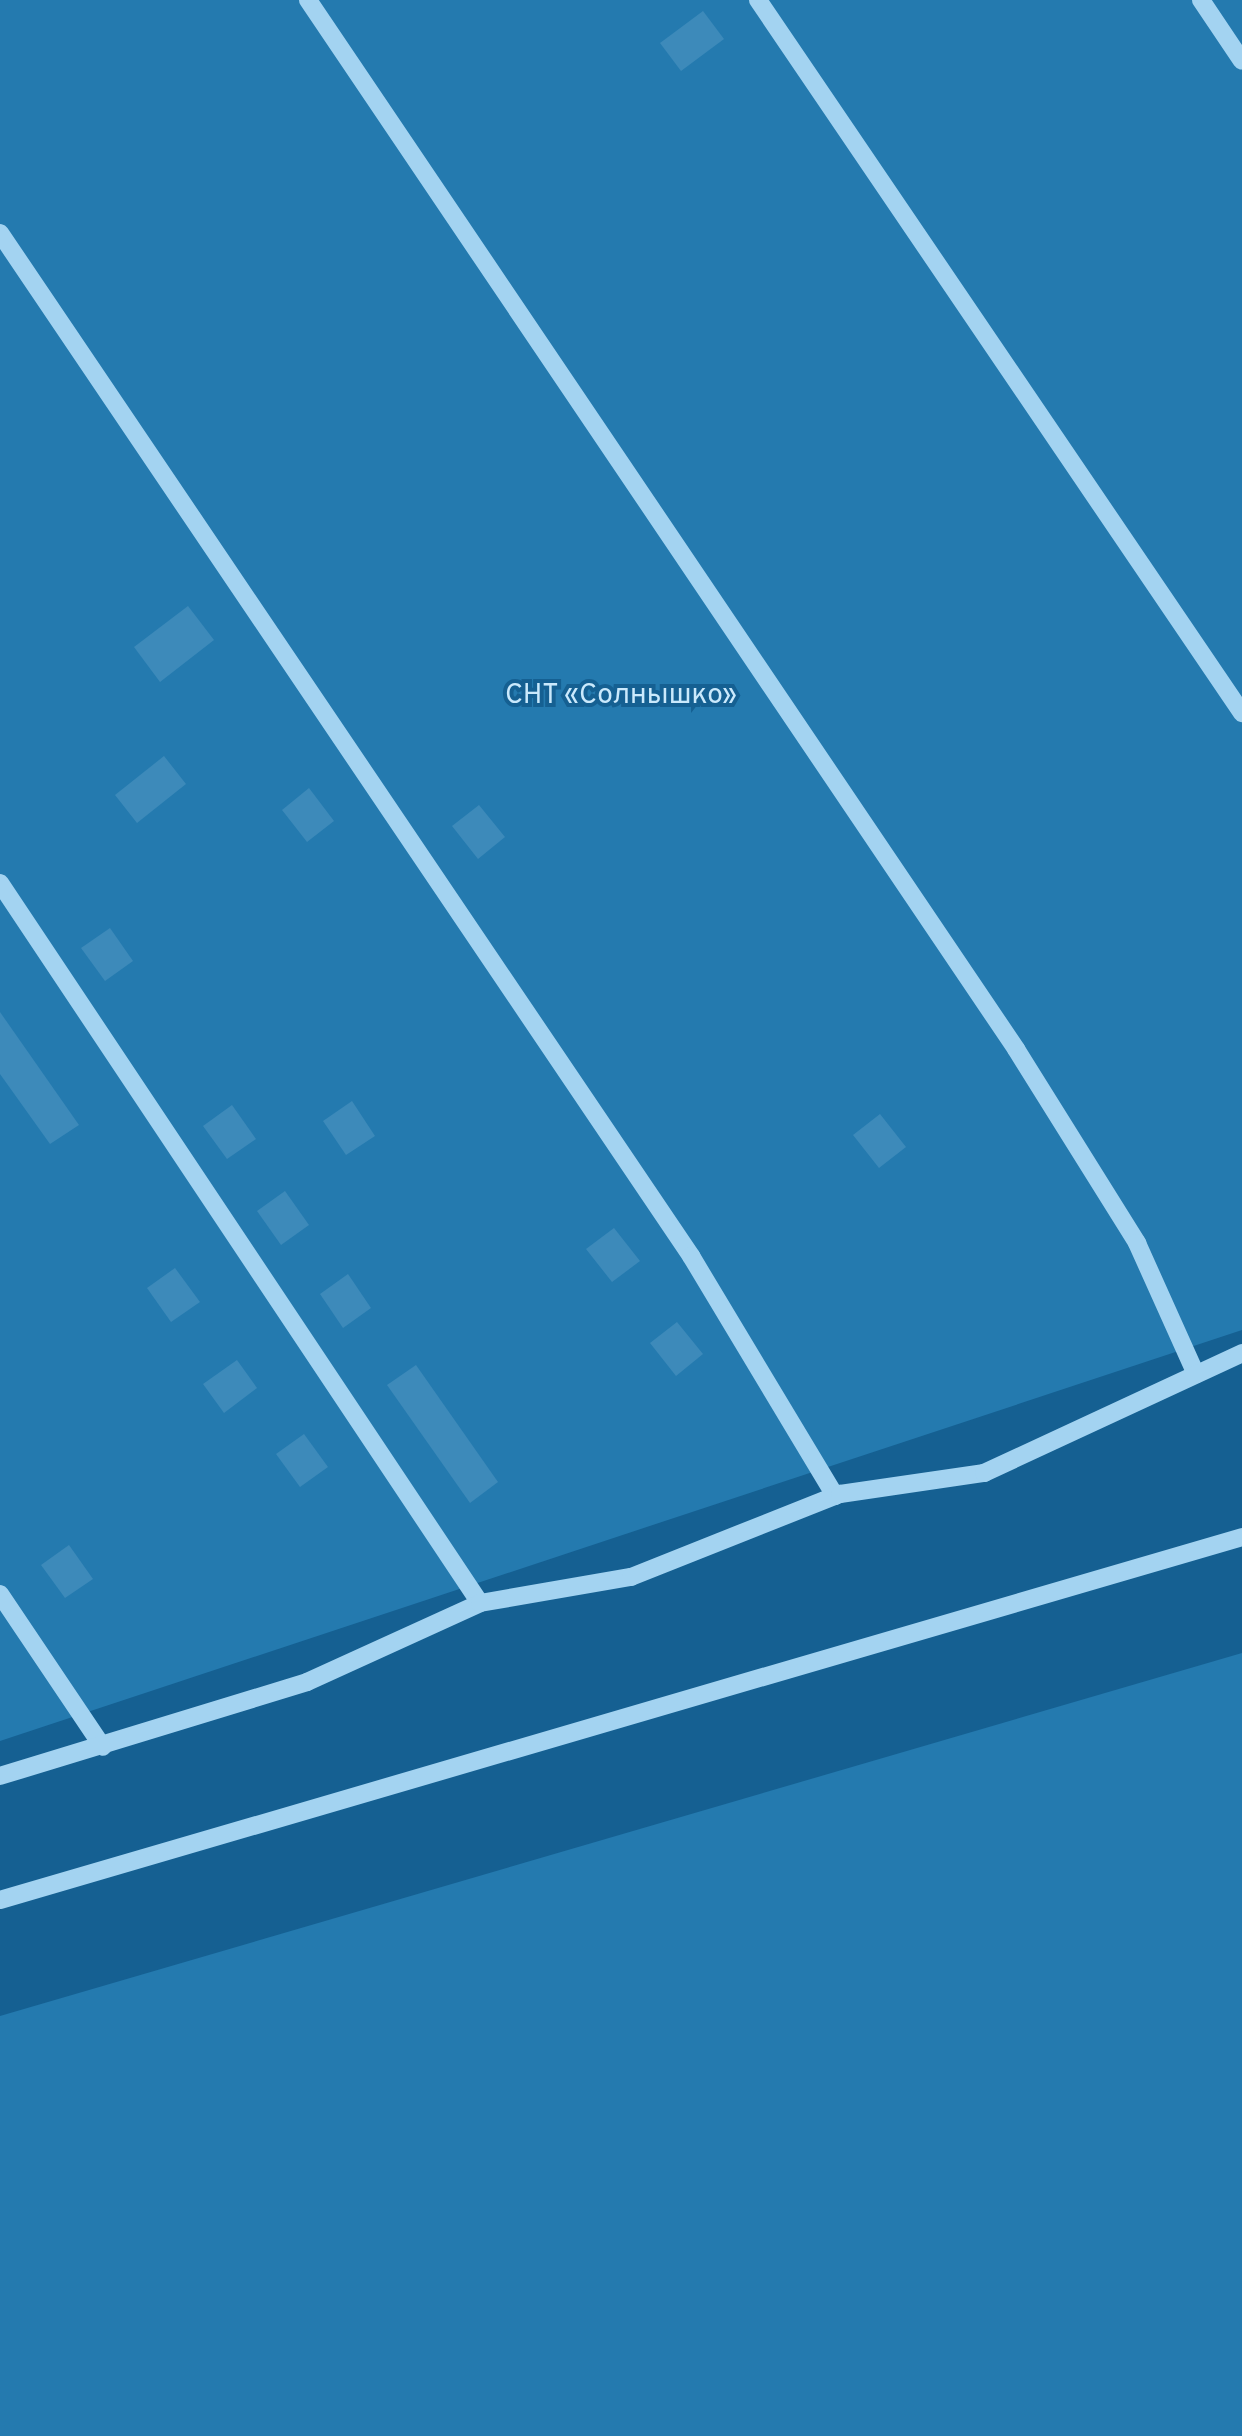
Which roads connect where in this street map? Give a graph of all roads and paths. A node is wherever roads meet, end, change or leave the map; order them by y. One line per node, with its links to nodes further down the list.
1 (308, 0): 9 (street)
2 (758, 0): 6 (street)
3 (1202, 0): 4 (street)
4 (1242, 61)
5 (0, 233): 10 (street)
6 (1242, 713)
7 (0, 883): 13 (street)
8 (1242, 1353): 9 (street)
9 (1196, 1374): 10 (street)
10 (835, 1496): 13 (street)
11 (1242, 1537): 16 (street)
12 (0, 1594): 14 (street)
13 (480, 1603): 14 (street)
14 (103, 1747): 15 (street)
15 (0, 1776)
16 (0, 1900)

